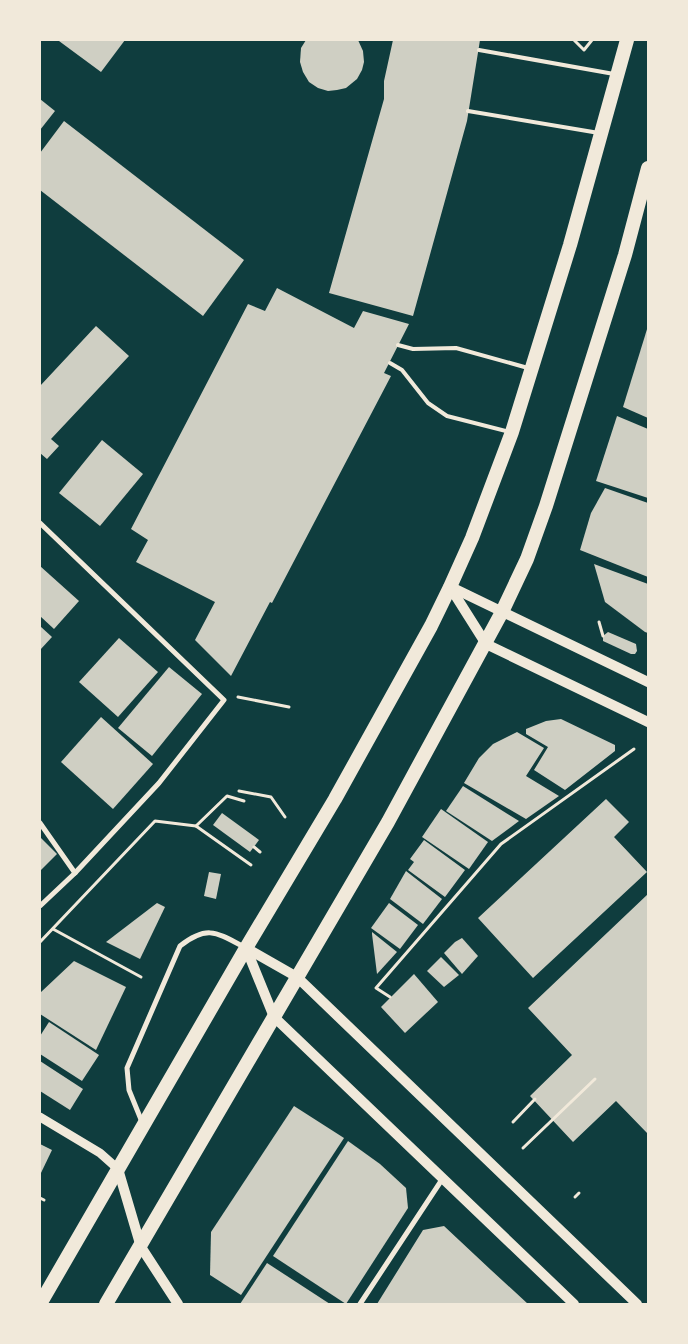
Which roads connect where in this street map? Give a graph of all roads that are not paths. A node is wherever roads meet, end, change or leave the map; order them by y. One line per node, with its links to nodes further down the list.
1 (627, 40): 3 (highway)
2 (479, 50): 3 (lane)
3 (617, 74): 5 (highway)
4 (468, 111): 5 (lane)
5 (601, 134): 9 (highway)
6 (648, 168): 13 (highway)
7 (398, 345): 9 (lane)
8 (390, 363): 10 (lane)
9 (532, 369): 10 (highway)
10 (512, 432): 12 (highway)
11 (40, 523): 18 (street)
12 (450, 587): 13 (main road); 14 (main road); 20 (highway)
13 (502, 612): 14 (highway); 15 (main road)
14 (486, 644): 16 (main road); 21 (highway)
15 (648, 682)
16 (648, 722)
17 (40, 823): 18 (street)
18 (75, 873): 19 (street)
19 (40, 906)
20 (246, 948): 21 (main road); 22 (main road); 24 (highway); 24 (street)
21 (297, 977): 22 (highway); 33 (main road)
22 (274, 1017): 26 (main road); 27 (highway)
23 (40, 1117): 25 (street)
24 (144, 1125): 25 (highway)
25 (118, 1170): 27 (main road); 28 (highway)
26 (443, 1178): 31 (street); 32 (main road)
27 (141, 1247): 29 (highway); 30 (main road)
28 (40, 1304)
29 (106, 1304)
30 (178, 1304)
31 (360, 1304)
32 (574, 1304)
33 (637, 1304)

